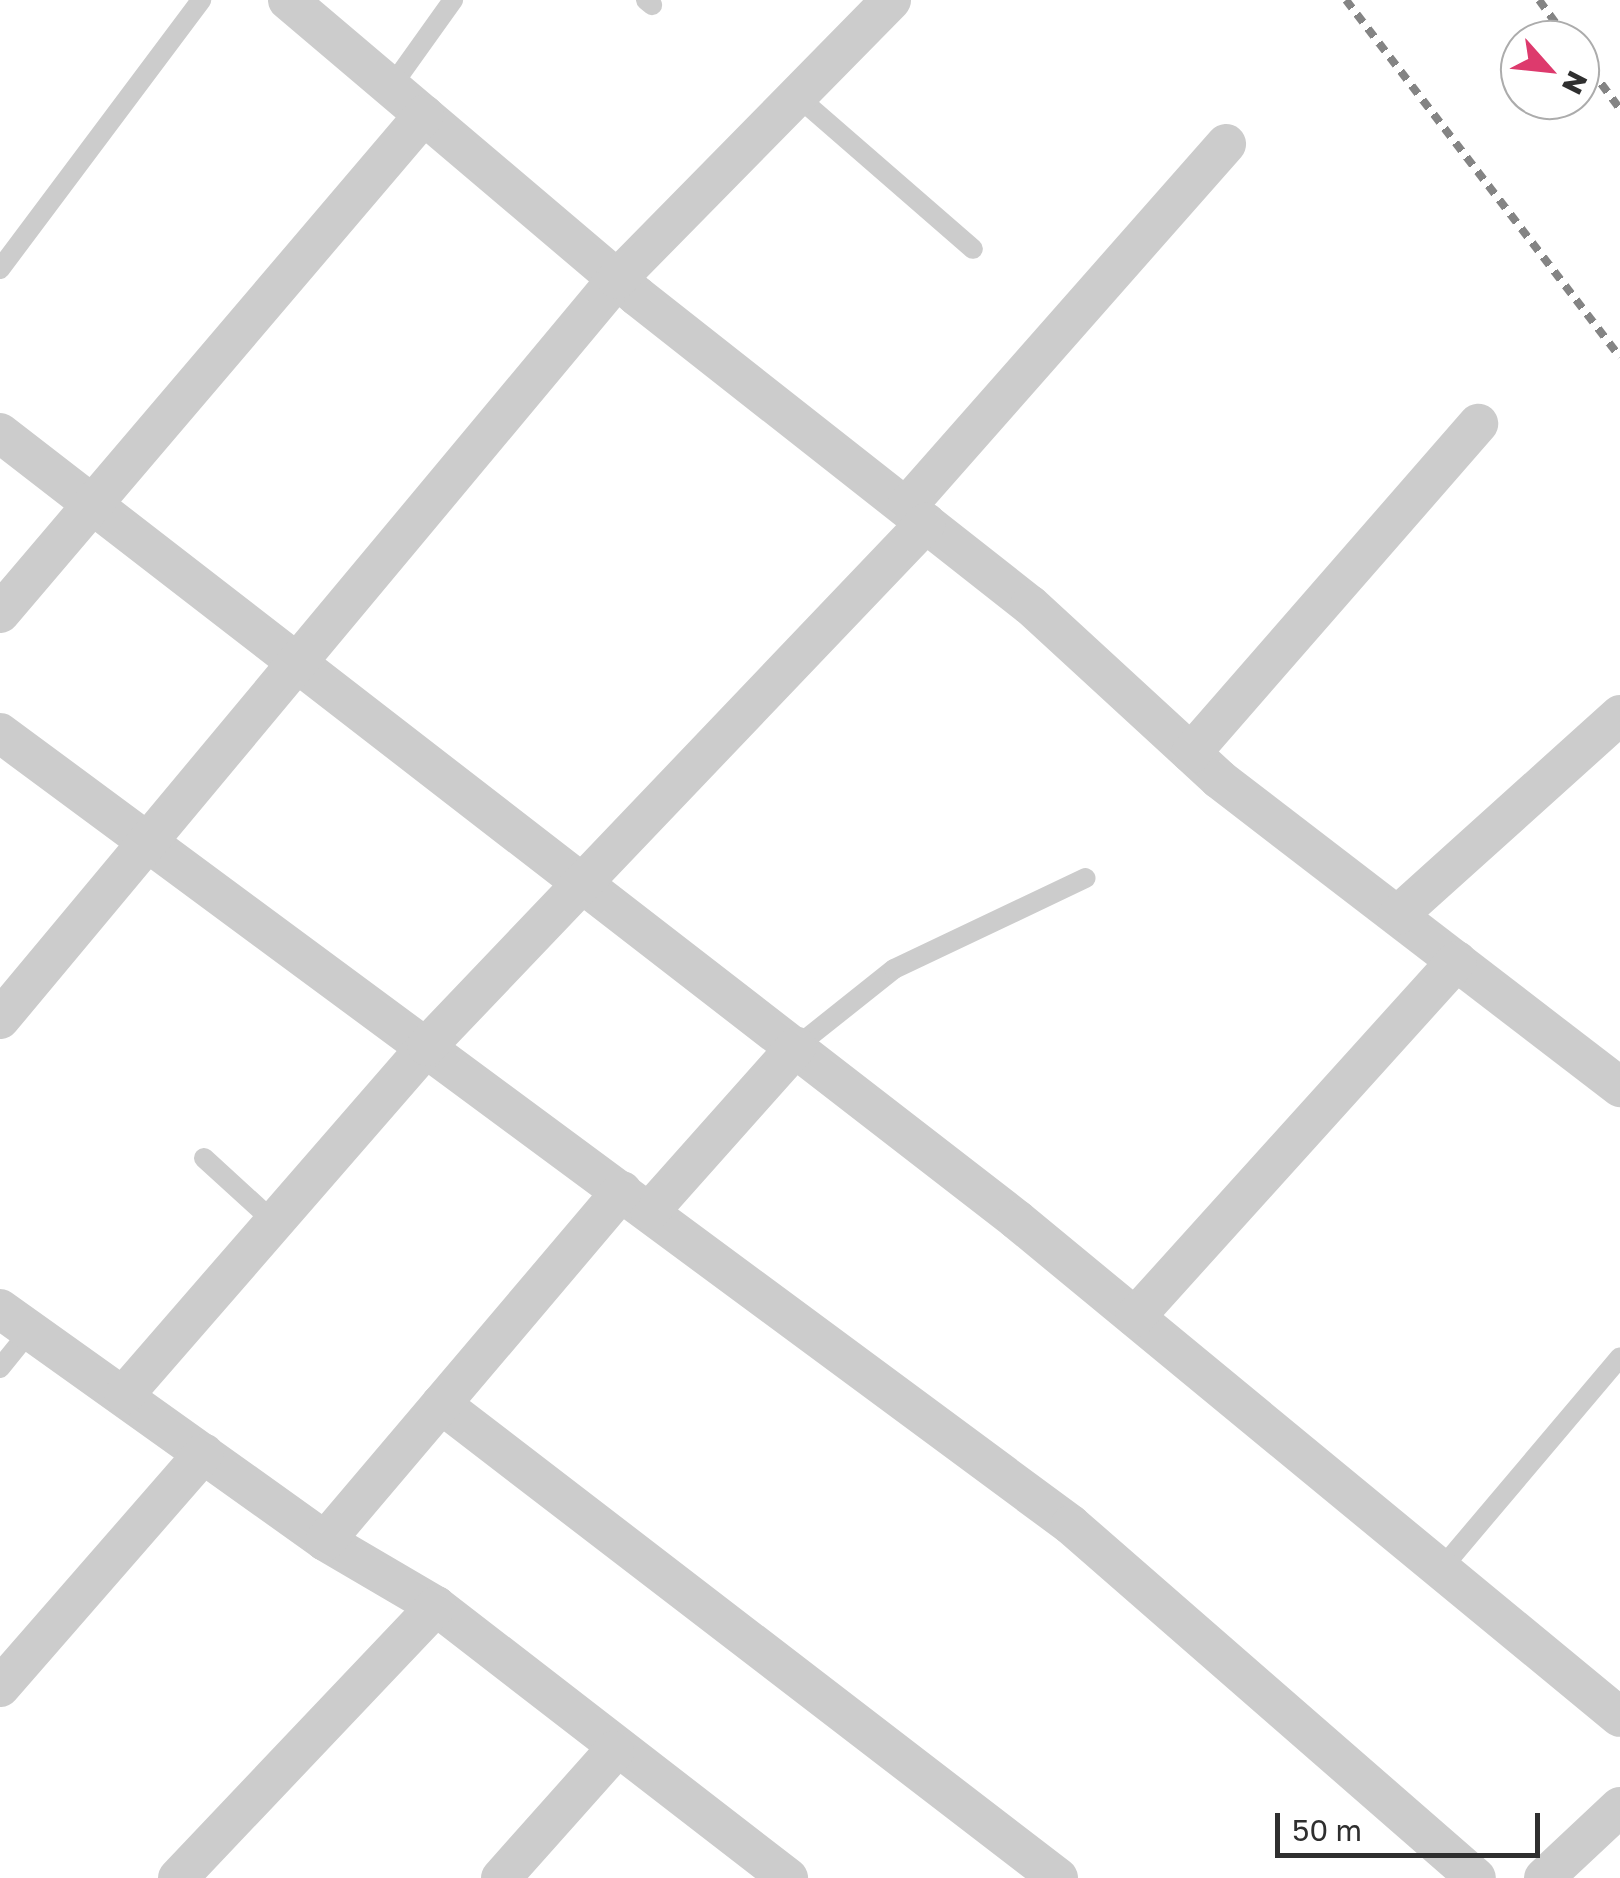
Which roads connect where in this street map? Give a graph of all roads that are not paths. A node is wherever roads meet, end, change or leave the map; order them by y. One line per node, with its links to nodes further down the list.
1 (201, 0): 10 (lane)
2 (288, 0): 5 (street)
3 (453, 0): 5 (lane)
4 (891, 0): 6 (street)
5 (391, 87): 7 (street)
6 (797, 96): 9 (lane); 11 (street)
7 (424, 115): 11 (street); 14 (street)
8 (1226, 144): 15 (street)
9 (973, 250)
10 (0, 269)
11 (617, 279): 15 (street); 17 (street)
12 (1478, 424): 20 (street)
13 (0, 433): 14 (street)
14 (96, 502): 16 (street); 17 (street)
15 (916, 515): 20 (street); 23 (street)
16 (0, 614)
17 (298, 657): 21 (street); 23 (street)
18 (1620, 714): 24 (street)
19 (0, 733): 21 (street)
20 (1190, 753): 24 (street)
21 (144, 838): 26 (street); 27 (street)
22 (1086, 878): 28 (lane)
23 (583, 880): 27 (street); 28 (street)
24 (1398, 916): 25 (street)
25 (1458, 961): 29 (street); 33 (street)
26 (0, 1019)
27 (428, 1046): 31 (street); 32 (street)
28 (796, 1047): 31 (street); 33 (street)
29 (1620, 1086)
30 (204, 1158): 32 (lane)
31 (636, 1201): 38 (street); 51 (street)
32 (274, 1222): 37 (street)
33 (1135, 1317): 41 (street)
34 (14, 1320): 36 (lane); 37 (street)
35 (1620, 1357): 41 (lane)
36 (0, 1368)
37 (124, 1395): 39 (street)
38 (441, 1404): 40 (street); 50 (street)
39 (204, 1453): 40 (street); 43 (street)
40 (325, 1541): 42 (street)
41 (1440, 1570): 44 (street)
42 (436, 1606): 45 (street); 47 (street)
43 (0, 1686)
44 (1620, 1718)
45 (614, 1751): 48 (street); 49 (street)
46 (1618, 1814): 52 (street)
47 (178, 1878)
48 (500, 1878)
49 (788, 1878)
50 (1058, 1878)
51 (1476, 1878)
52 (1544, 1878)

